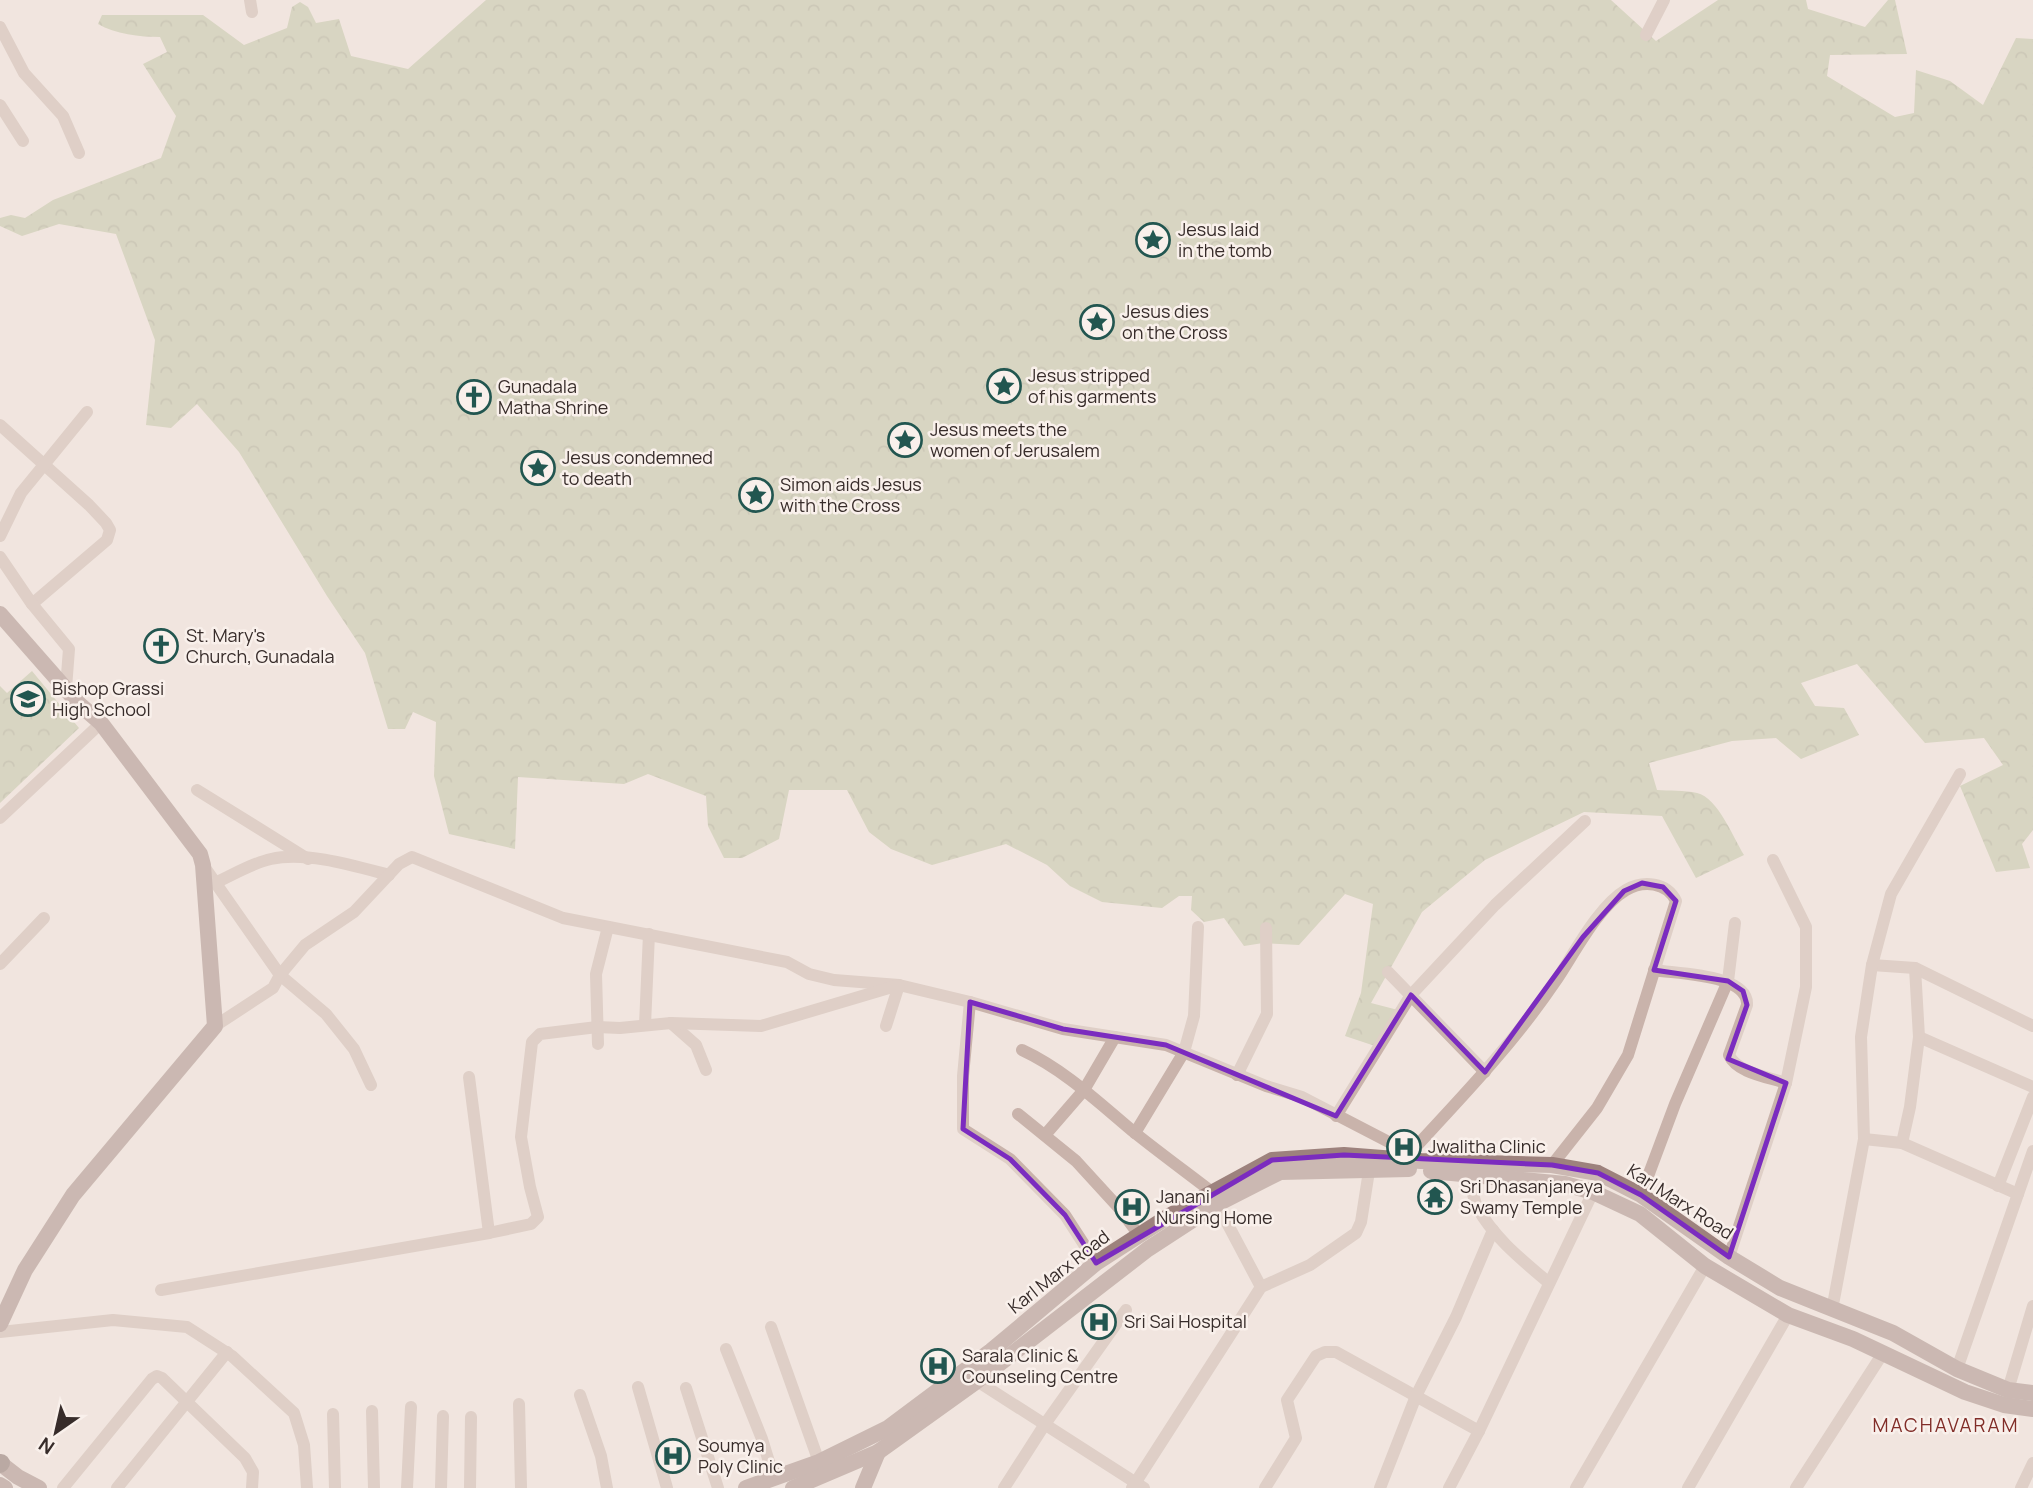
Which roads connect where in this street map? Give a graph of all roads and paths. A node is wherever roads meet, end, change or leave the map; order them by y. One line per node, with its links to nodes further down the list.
1 (1664, 0): 3 (street)
2 (0, 27): 6 (street)
3 (1646, 35)
4 (0, 105): 5 (street)
5 (23, 141)
6 (79, 153)
7 (87, 412): 9 (street)
8 (0, 425): 9 (street)
9 (44, 464): 10 (street); 12 (street)
10 (0, 536)
11 (0, 557): 12 (street)
12 (33, 604): 14 (street)
13 (0, 614): 14 (main road)
14 (66, 688): 15 (main road)
15 (101, 723): 18 (street); 22 (main road)
16 (1960, 774): 32 (street)
17 (197, 790): 20 (street)
18 (0, 817)
19 (1585, 821): 39 (street)
20 (309, 859): 23 (street); 24 (street)
21 (1773, 860): 56 (street)
22 (203, 865): 24 (street); 43 (main road)
23 (389, 875): 27 (street); 36 (street)
24 (215, 883): 36 (street)
25 (44, 918): 31 (street)
26 (1735, 923): 37 (street)
27 (608, 927): 30 (street); 46 (street)
28 (1198, 927): 51 (street)
29 (1266, 928): 54 (street)
30 (649, 934): 38 (street); 42 (street)
31 (0, 964)
32 (1872, 965): 33 (street); 65 (street)
33 (1915, 968): 45 (street); 48 (street)
34 (1654, 970): 37 (street); 53 (street); 69 (street)
35 (1388, 972): 39 (street)
36 (280, 975): 43 (street); 57 (street)
37 (1728, 981): 56 (street); 76 (street)
38 (899, 985): 40 (street); 41 (street); 44 (street)
39 (1411, 995): 53 (street); 62 (street)
40 (971, 1002): 47 (street); 82 (street)
41 (671, 1023): 42 (street); 52 (street)
42 (645, 1025): 46 (street)
43 (215, 1026): 91 (main road)
44 (886, 1026)
45 (2033, 1026)
46 (597, 1027): 49 (street); 79 (street)
47 (1115, 1037): 51 (street); 59 (street)
48 (1919, 1037): 58 (street); 66 (street)
49 (598, 1044)
50 (1022, 1050): 59 (street)
51 (1184, 1052): 54 (street); 63 (street)
52 (706, 1070)
53 (1485, 1072): 68 (street)
54 (1237, 1074): 62 (street)
55 (469, 1077): 79 (street)
56 (1786, 1083): 81 (street)
57 (372, 1085)
58 (2033, 1087)
59 (1084, 1090): 63 (street); 64 (street)
60 (2033, 1097): 73 (street)
61 (1018, 1114): 64 (street)
62 (1336, 1116): 68 (street)
63 (1135, 1133): 77 (street)
64 (1045, 1135): 80 (street)
65 (1864, 1139): 66 (street); 89 (street)
66 (1902, 1143): 73 (street)
67 (2033, 1151): 75 (street)
68 (1415, 1157): 69 (main road, Karl Marx Road); 71 (street); 77 (main road, Karl Marx Road)
69 (1552, 1165): 76 (main road, Karl Marx Road)
70 (1369, 1171): 71 (main road, Karl Marx Road); 77 (main road, Karl Marx Road); 85 (street)
71 (1435, 1171): 72 (main road, Karl Marx Road)
72 (1469, 1175): 74 (main road, Karl Marx Road); 78 (street)
73 (1998, 1186): 75 (street)
74 (1593, 1192): 83 (main road, Karl Marx Road); 84 (street)
75 (2018, 1194): 97 (street)
76 (1641, 1195): 81 (main road, Karl Marx Road)
77 (1214, 1198): 80 (main road, Karl Marx Road); 85 (street); 98 (main road, Karl Marx Road)
78 (1493, 1230): 84 (street); 104 (street)
79 (489, 1233): 86 (street)
80 (1139, 1235): 82 (main road, Karl Marx Road)
81 (1730, 1257): 89 (main road, Karl Marx Road)
82 (1096, 1263): 116 (main road, Karl Marx Road)
83 (1705, 1266): 90 (main road, Karl Marx Road); 144 (street)
84 (1549, 1283): 114 (street)
85 (1261, 1287): 121 (street)
86 (161, 1290)
87 (2033, 1306): 101 (street)
88 (1126, 1310): 113 (street)
89 (1832, 1310): 97 (main road, Karl Marx Road)
90 (1788, 1315): 96 (main road, Karl Marx Road); 145 (street)
91 (0, 1324)
92 (771, 1327): 116 (street)
93 (0, 1332): 95 (street)
94 (726, 1349): 119 (street)
95 (226, 1352): 105 (street); 127 (street)
96 (1883, 1353): 108 (main road, Karl Marx Road); 146 (street)
97 (1957, 1369): 101 (main road, Karl Marx Road)
98 (977, 1381): 113 (street); 115 (main road, Karl Marx Road)
99 (638, 1387): 135 (street)
100 (686, 1388): 136 (street)
101 (2008, 1390): 102 (main road, Karl Marx Road)
102 (2033, 1393)
103 (580, 1395): 134 (street)
104 (1416, 1396): 114 (street); 141 (street); 142 (street)
105 (188, 1400): 124 (street); 125 (street); 126 (street)
106 (519, 1404): 133 (street)
107 (411, 1407): 130 (street)
108 (2033, 1409)
109 (372, 1411): 129 (street)
110 (333, 1414): 128 (street)
111 (443, 1416): 131 (street)
112 (471, 1417): 132 (street)
113 (1045, 1424): 121 (street); 140 (street)
114 (1479, 1431): 143 (street)
115 (878, 1452): 138 (main road, Karl Marx Road); 139 (main road)
116 (819, 1462): 119 (main road, Karl Marx Road)
117 (0, 1463): 123 (main road)
118 (2033, 1463): 147 (street)
119 (774, 1478): 137 (main road, Karl Marx Road)
120 (0, 1485): 122 (main road)
121 (1137, 1486)
122 (5, 1488)
123 (39, 1488)
124 (63, 1488)
125 (117, 1488)
126 (252, 1488)
127 (307, 1488)
128 (335, 1488)
129 (374, 1488)
130 (407, 1488)
131 (441, 1488)
132 (470, 1488)
133 (521, 1488)
134 (607, 1488)
135 (667, 1488)
136 (718, 1488)
137 (746, 1488)
138 (793, 1488)
139 (863, 1488)
140 (1004, 1488)
141 (1265, 1488)
142 (1380, 1488)
143 (1449, 1488)
144 (1577, 1488)
145 (1688, 1488)
146 (1796, 1488)
147 (2021, 1488)

